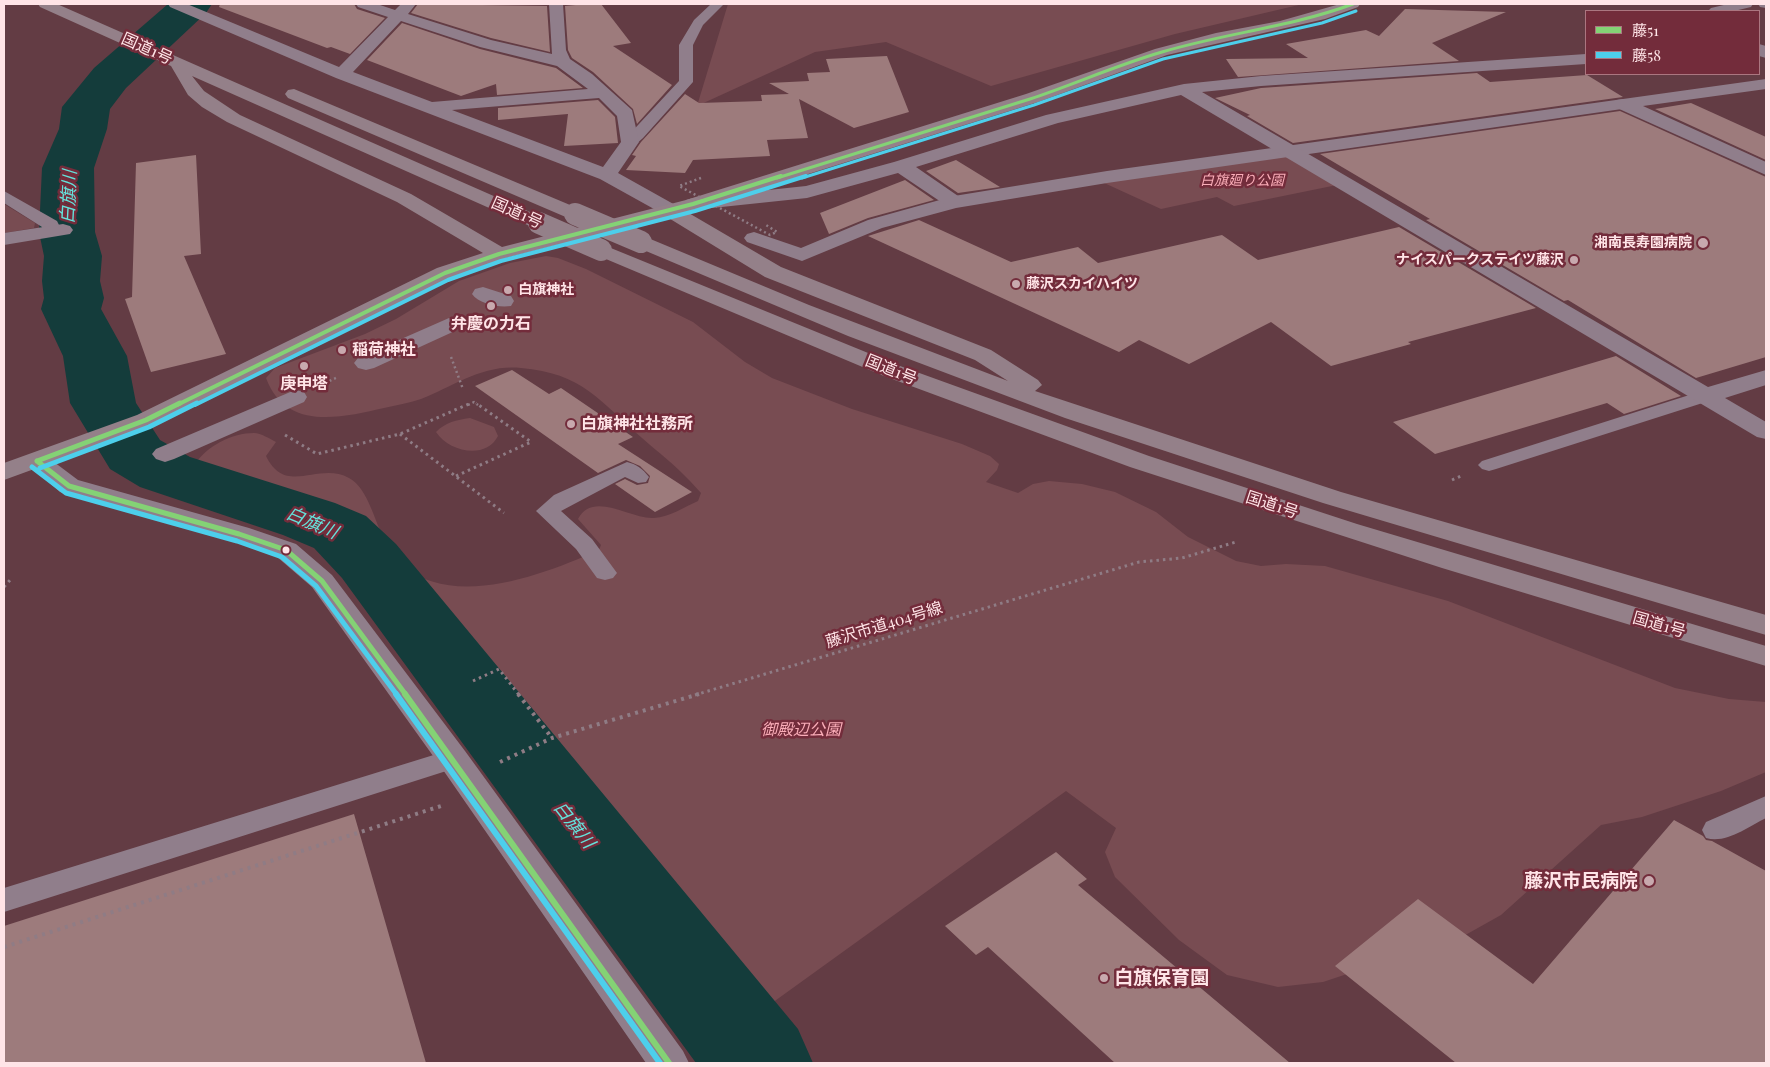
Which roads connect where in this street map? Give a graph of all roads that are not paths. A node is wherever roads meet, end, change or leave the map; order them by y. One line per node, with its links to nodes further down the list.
1 (45, 4): 16 (highway, 国道1号)
2 (84, 4): 13 (highway, 国道1号)
3 (175, 4): 10 (street)
4 (363, 4): 12 (street)
5 (409, 4): 12 (street)
6 (556, 4): 15 (street)
7 (718, 4): 24 (lane)
8 (1353, 4): 31 (highway)
9 (1746, 4): 11 (street)
10 (210, 10): 17 (street)
11 (1720, 10)
12 (398, 15): 15 (street); 17 (street)
13 (156, 35)
14 (1585, 59): 20 (street)
15 (563, 62): 21 (street)
16 (178, 63): 36 (highway); 51 (highway, 国道1号, bridge)
17 (342, 74): 23 (street)
18 (1766, 84): 22 (street)
19 (275, 85): 42 (highway, 国道1号, bridge)
20 (1184, 89): 25 (street); 26 (street)
21 (602, 93): 23 (street); 24 (street)
22 (1623, 104): 25 (street); 27 (street)
23 (431, 106): 28 (street)
24 (630, 142): 28 (street)
25 (1288, 151): 30 (street); 40 (street)
26 (901, 166): 30 (street); 31 (street)
27 (1766, 169)
28 (607, 175): 32 (street)
29 (4, 196): 33 (lane)
30 (954, 202): 34 (street)
31 (693, 204): 32 (highway)
32 (670, 210): 36 (highway); 42 (highway)
33 (56, 231): 35 (street)
34 (760, 231)
35 (4, 239)
36 (499, 254): 45 (highway)
37 (449, 324): 38 (street)
38 (366, 363)
39 (1766, 377): 40 (street)
40 (1706, 396): 43 (street); 46 (lane)
41 (295, 397): 44 (street)
42 (1074, 413): 50 (highway, 国道1号)
43 (1766, 432)
44 (165, 454)
45 (37, 462): 47 (highway); 52 (street)
46 (1489, 465)
47 (4, 472)
48 (638, 477): 49 (lane)
49 (605, 573)
50 (1766, 625)
51 (1766, 656)
52 (453, 759): 55 (lane); 56 (street)
53 (1766, 806): 54 (lane)
54 (1716, 830)
55 (4, 900)
56 (669, 1063)

